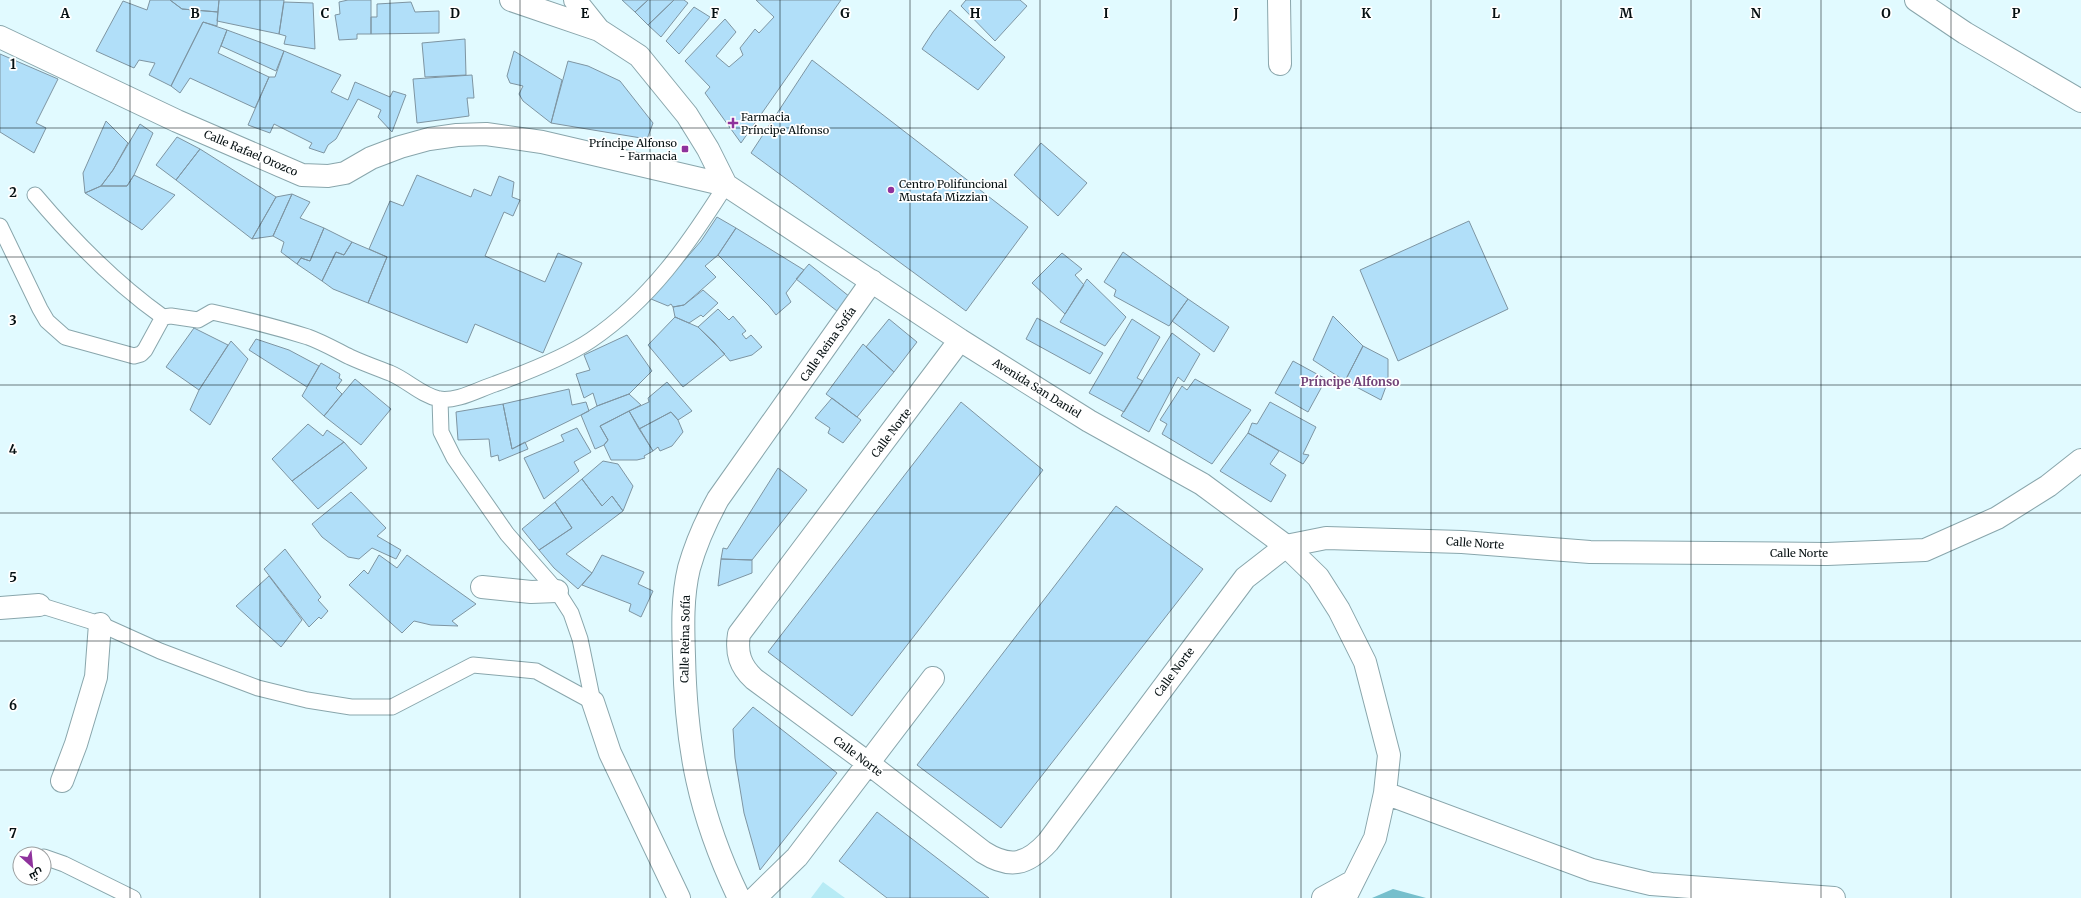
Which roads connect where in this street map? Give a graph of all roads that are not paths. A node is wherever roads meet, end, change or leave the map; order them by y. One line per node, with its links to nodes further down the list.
1 (511, 0): 5 (street)
2 (575, 0): 5 (street)
3 (1279, 0): 7 (street)
4 (1916, 0): 8 (street)
5 (599, 30): 9 (street)
6 (0, 37): 9 (street, Calle Rafael Orozco)
7 (1280, 64)
8 (2081, 101)
9 (726, 185): 12 (street, Avenida San Daniel); 15 (lane)
10 (35, 195): 13 (lane)
11 (0, 226): 13 (lane)
12 (872, 281): 14 (street, Avenida San Daniel); 32 (street, Calle Reina Sofía)
13 (163, 317): 15 (lane)
14 (960, 340): 17 (street, Avenida San Daniel); 25 (street, Calle Norte)
15 (440, 399): 19 (lane)
16 (2081, 460): 17 (street, Calle Norte)
17 (1286, 546): 25 (street, Calle Norte); 27 (street, Avenida San Daniel)
18 (482, 587): 19 (street)
19 (557, 591): 24 (lane)
20 (38, 605): 21 (street); 22 (lane)
21 (0, 608)
22 (100, 624): 24 (lane); 26 (street)
23 (933, 678): 25 (street)
24 (593, 702): 31 (street)
25 (868, 763): 33 (street)
26 (62, 781)
27 (1385, 793): 29 (street, Avenida San Daniel); 35 (street)
28 (52, 860): 30 (lane)
29 (1349, 890): 34 (street)
30 (133, 898)
31 (679, 898)
32 (739, 898)
33 (755, 898)
34 (1322, 898)
35 (1834, 898)

